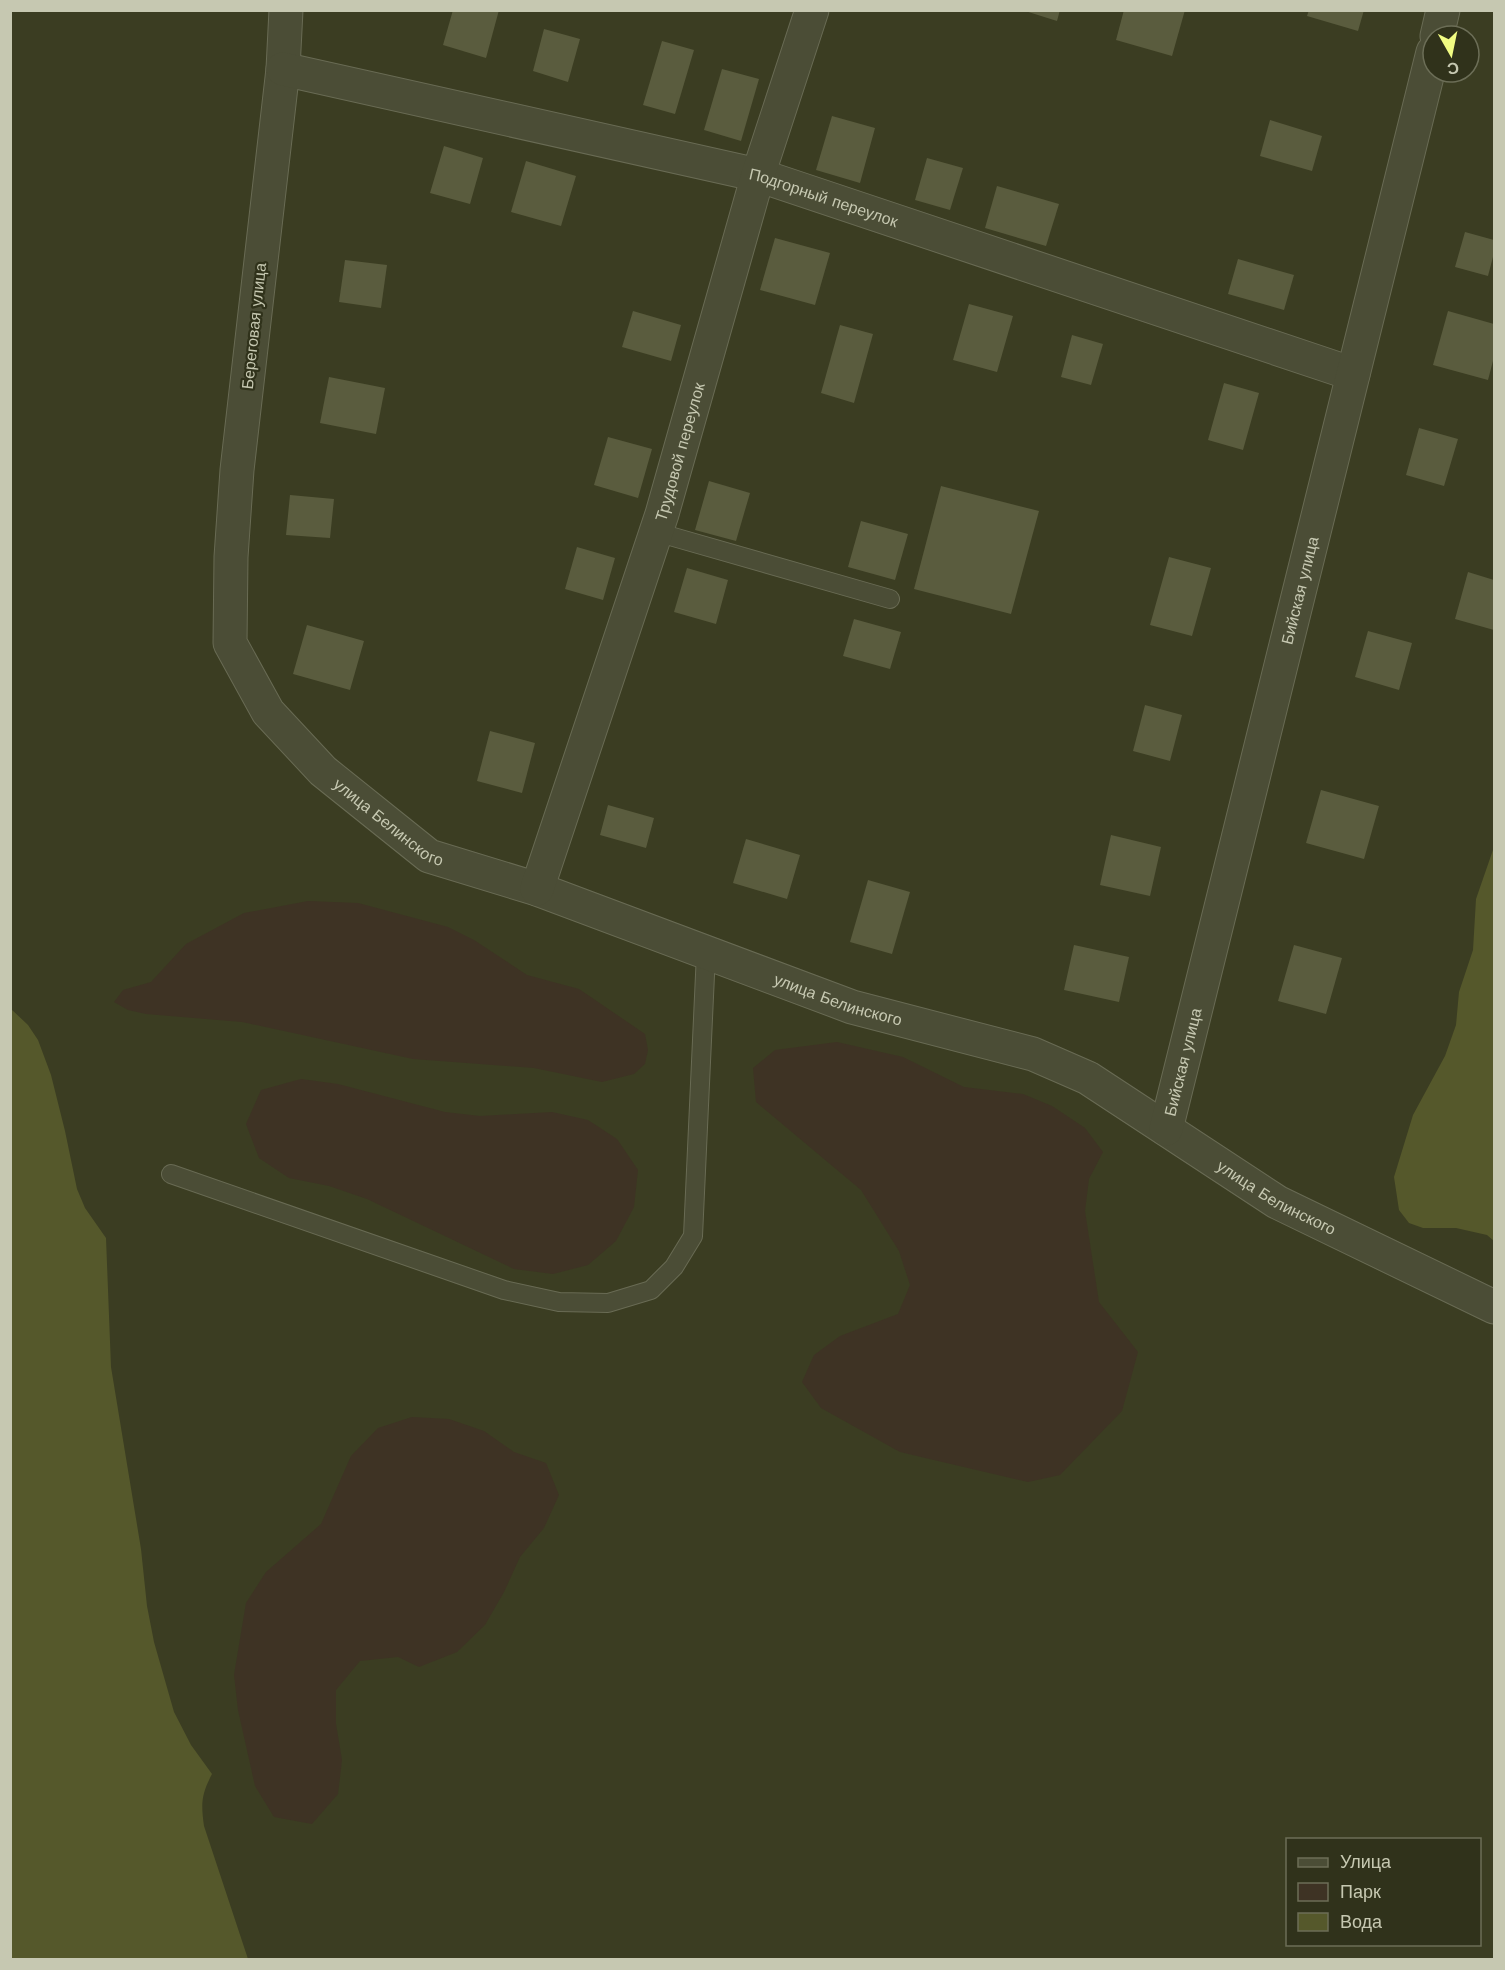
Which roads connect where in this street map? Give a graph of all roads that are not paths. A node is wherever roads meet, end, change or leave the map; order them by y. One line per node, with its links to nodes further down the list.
1 (286, 10): 3 (street, Береговая улица)
2 (812, 10): 5 (street, Трудовой переулок)
3 (283, 69): 5 (street, Подгорный переулок); 9 (street, Береговая улица)
4 (1425, 84): 6 (street, Бийская улица)
5 (758, 175): 6 (street, Подгорный переулок); 7 (street, Трудовой переулок)
6 (1353, 374): 12 (street, Бийская улица)
7 (656, 532): 8 (lane); 10 (street, Трудовой переулок)
8 (890, 599)
9 (230, 643): 10 (street, улица Белинского)
10 (537, 889): 11 (street, улица Белинского)
11 (706, 953): 12 (street, улица Белинского); 13 (lane)
12 (1166, 1129): 14 (street, улица Белинского)
13 (171, 1174)
14 (1494, 1307)

